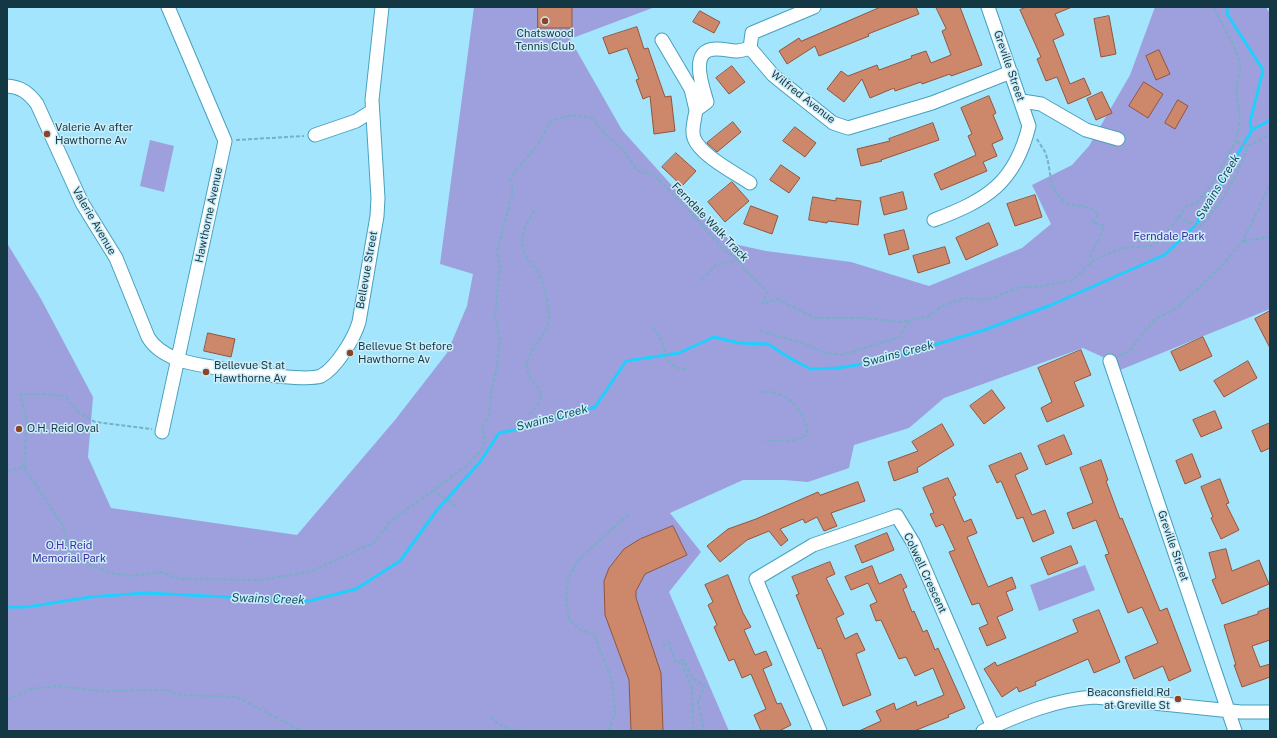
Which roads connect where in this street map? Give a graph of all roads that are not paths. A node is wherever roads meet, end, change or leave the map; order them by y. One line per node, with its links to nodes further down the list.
1 (168, 7): 16 (street, Hawthorne Avenue)
2 (382, 7): 11 (street, Bellevue Street)
3 (814, 7): 6 (street)
4 (988, 7): 7 (street, Greville Street)
5 (662, 40): 10 (street)
6 (750, 48): 7 (street, Wilfred Avenue); 10 (street)
7 (1012, 72): 9 (street, Greville Street)
8 (7, 86): 16 (street, Valerie Avenue)
9 (1022, 101): 13 (street); 15 (street, Greville Street)
10 (696, 110): 14 (street)
11 (372, 111): 12 (street); 16 (street, Bellevue Street)
12 (315, 135)
13 (1118, 139)
14 (750, 183)
15 (934, 220)
16 (178, 359): 18 (street, Hawthorne Avenue)
17 (1110, 361): 19 (street, Greville Street)
18 (162, 432)
19 (1228, 711): 20 (street); 21 (street); 23 (street, Greville Street)
20 (1270, 712)
21 (988, 729): 22 (street, Colwell Crescent)
22 (820, 731)
23 (1235, 731)

